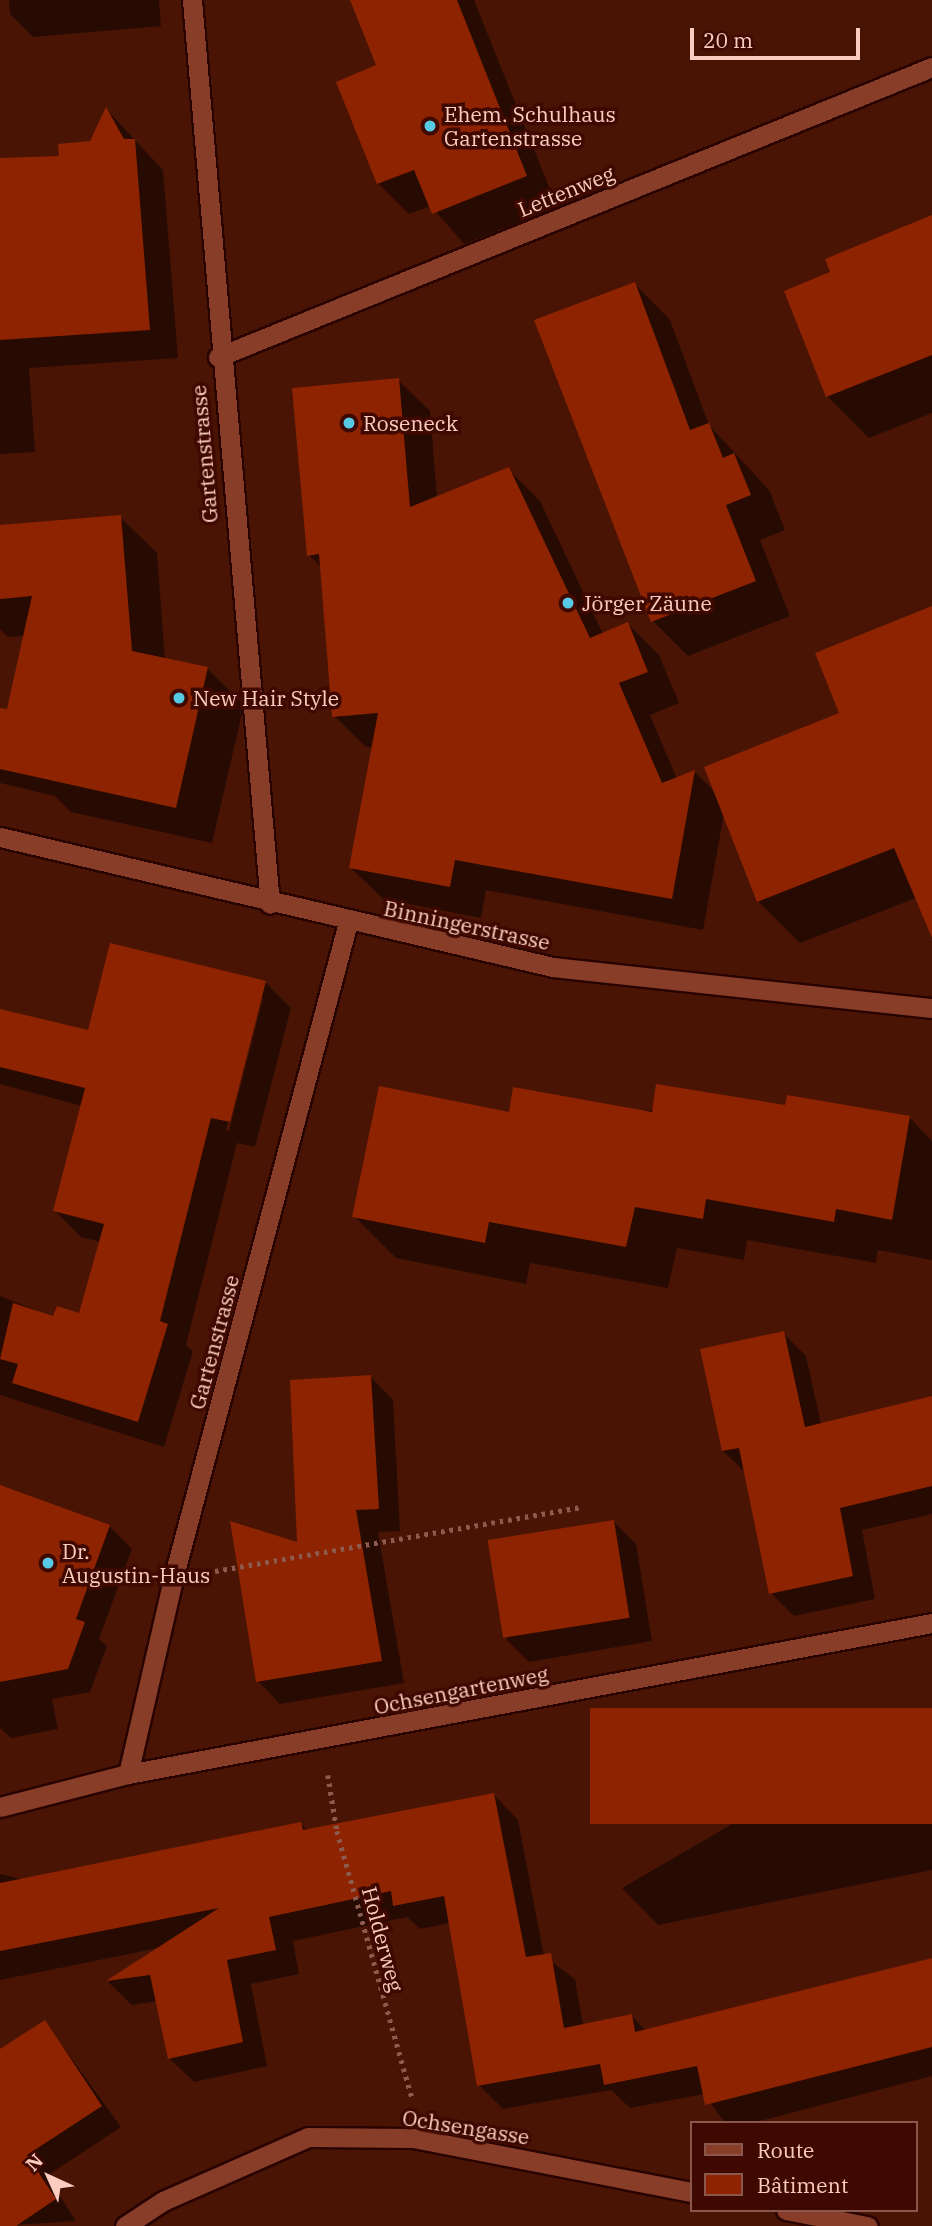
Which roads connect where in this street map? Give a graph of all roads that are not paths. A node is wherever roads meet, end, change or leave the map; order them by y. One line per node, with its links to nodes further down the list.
1 (192, 0): 3 (street, Gartenstrasse)
2 (932, 67): 3 (street, Lettenweg)
3 (218, 356): 5 (street, Gartenstrasse)
4 (0, 837): 5 (street, Binningerstrasse)
5 (270, 904): 6 (street, Binningerstrasse)
6 (348, 922): 7 (street, Binningerstrasse); 9 (street, Gartenstrasse)
7 (932, 1008)
8 (932, 1623): 9 (street, Ochsengartenweg)
9 (128, 1774): 10 (street, Ochsengartenweg)
10 (0, 1807)
11 (690, 2192): 13 (street, Ochsengasse)
12 (796, 2212): 14 (street)
13 (125, 2226)
14 (867, 2226)

